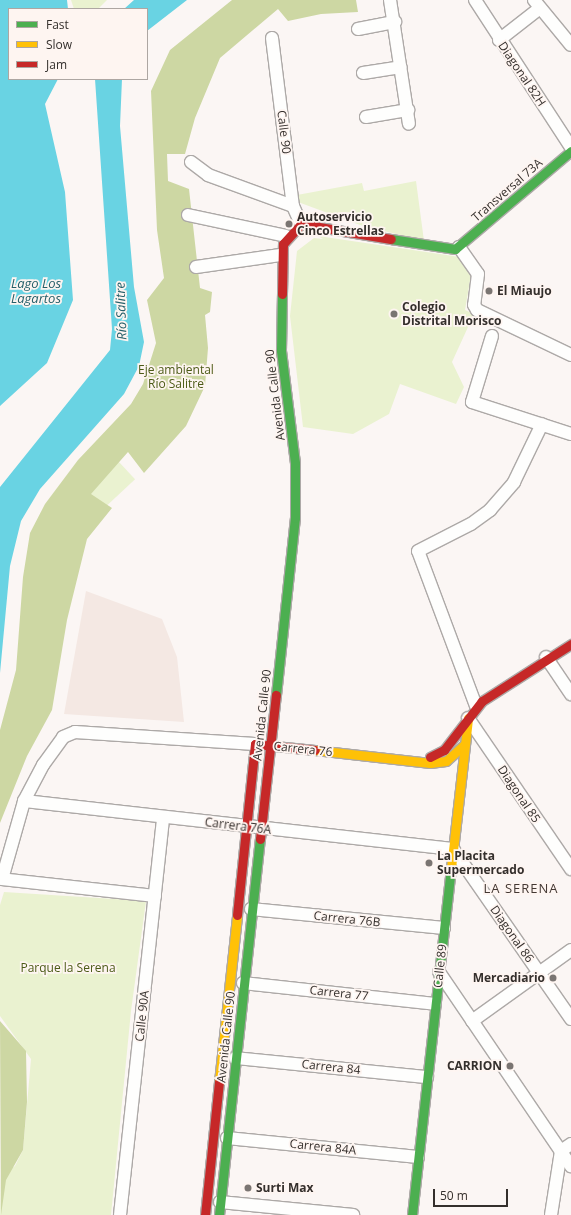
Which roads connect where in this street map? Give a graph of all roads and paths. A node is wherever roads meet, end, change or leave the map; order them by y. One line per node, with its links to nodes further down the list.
1 (475, 0): 7 (street, Diagonal 82H)
2 (393, 1): 4 (street)
3 (537, 4): 7 (street); 8 (street)
4 (395, 22): 5 (street); 9 (street)
5 (358, 29)
6 (272, 38): 17 (street, Calle 90)
7 (498, 40): 14 (street, Diagonal 82H)
8 (571, 45)
9 (401, 67): 10 (street); 11 (street)
10 (363, 73)
11 (408, 110): 12 (street); 13 (street)
12 (366, 117)
13 (410, 124)
14 (571, 147)
15 (571, 151): 21 (main road, Transversal 73A)
16 (191, 162): 17 (street)
17 (293, 206): 19 (street, Calle 90)
18 (188, 215): 20 (street)
19 (300, 224): 20 (main road); 21 (main road)
20 (286, 236): 22 (main road, Avenida Calle 90)
21 (459, 247): 25 (street)
22 (280, 255): 23 (street); 36 (main road, Avenida Calle 90)
23 (196, 267)
24 (492, 336): 26 (street)
25 (571, 355)
26 (542, 424): 27 (street); 32 (street)
27 (571, 434)
28 (571, 634): 30 (main road)
29 (571, 644): 30 (main road)
30 (546, 657): 31 (street); 32 (main road)
31 (571, 694)
32 (476, 706): 33 (main road)
33 (468, 718): 35 (main road, Calle 89); 37 (main road); 45 (street, Diagonal 85)
34 (255, 744): 36 (main road, Carrera 76); 40 (street, Carrera 76); 42 (main road, Avenida Calle 90)
35 (465, 744): 38 (main road, Carrera 76); 39 (main road, Calle 89)
36 (270, 746): 37 (main road, Carrera 76); 43 (main road, Avenida Calle 90)
37 (404, 759): 38 (main road, Carrera 76)
38 (430, 763): 39 (main road)
39 (462, 767): 44 (main road, Calle 89)
40 (24, 801): 41 (street, Carrera 76A); 46 (street)
41 (163, 817): 42 (street, Carrera 76A); 46 (street, Calle 90A)
42 (246, 826): 43 (street, Carrera 76A); 65 (main road, Avenida Calle 90)
43 (261, 828): 44 (street, Carrera 76A); 47 (main road, Avenida Calle 90)
44 (453, 850): 48 (main road, Calle 89); 51 (street, Diagonal 86)
45 (571, 869)
46 (155, 896): 64 (street, Calle 90A)
47 (251, 909): 48 (street, Carrera 76B); 52 (main road, Avenida Calle 90)
48 (444, 928): 50 (main road, Calle 89)
49 (571, 950): 51 (street)
50 (439, 972): 53 (main road, Calle 89); 55 (street)
51 (539, 974): 54 (street, Diagonal 86); 55 (street)
52 (243, 983): 53 (street, Carrera 77); 56 (main road, Avenida Calle 90)
53 (435, 1004): 57 (main road, Calle 89)
54 (571, 1019)
55 (472, 1021): 60 (street)
56 (235, 1058): 57 (street, Carrera 84); 58 (main road, Avenida Calle 90)
57 (427, 1077): 61 (main road, Calle 89)
58 (227, 1138): 61 (street, Carrera 84A); 63 (main road, Avenida Calle 90)
59 (571, 1144): 60 (street)
60 (561, 1151): 62 (street); 69 (street)
61 (418, 1157): 68 (main road, Calle 89)
62 (571, 1166)
63 (220, 1202): 66 (main road, Avenida Calle 90); 67 (street)
64 (120, 1215)
65 (205, 1215)
66 (219, 1215)
67 (352, 1215)
68 (412, 1215)
69 (550, 1215)

